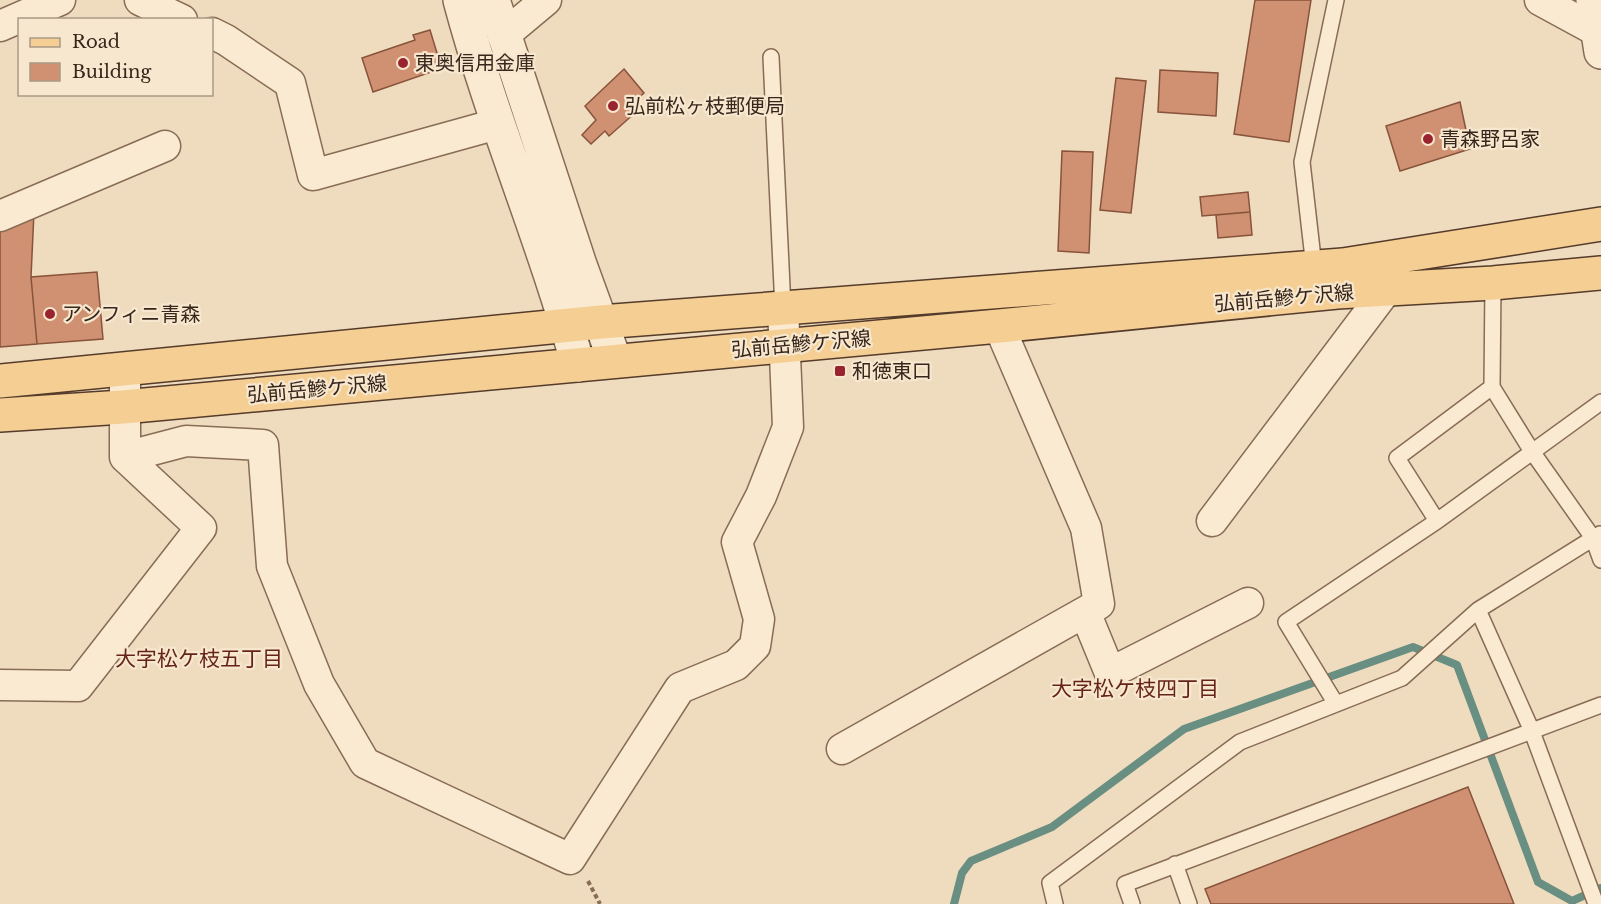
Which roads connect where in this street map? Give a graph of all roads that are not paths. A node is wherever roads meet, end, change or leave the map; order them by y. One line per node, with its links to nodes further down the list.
1 (60, 0): 9 (street)
2 (140, 0): 10 (street)
3 (460, 0): 16 (street)
4 (493, 0): 14 (street)
5 (546, 0): 14 (street)
6 (1336, 0): 20 (lane)
7 (1540, 0): 12 (street)
8 (18, 18): 11 (street)
9 (18, 18)
10 (178, 18)
11 (0, 26)
12 (1597, 28)
13 (213, 34): 16 (street)
14 (503, 36): 25 (street)
15 (771, 57): 24 (lane)
16 (497, 124): 26 (street)
17 (165, 146): 18 (street)
18 (0, 216)
19 (1601, 224): 20 (main road)
20 (1314, 267): 24 (main road)
21 (1601, 273): 22 (main road, 弘前岳鰺ケ沢線)
22 (1493, 283): 23 (main road, 弘前岳鰺ケ沢線); 33 (lane)
23 (1387, 289): 27 (main road, 弘前岳鰺ケ沢線); 39 (street)
24 (783, 308): 25 (main road); 28 (street)
25 (601, 322): 26 (main road); 29 (street)
26 (567, 326): 30 (street); 31 (main road)
27 (999, 326): 28 (main road, 弘前岳鰺ケ沢線); 45 (street)
28 (785, 345): 29 (main road, 弘前岳鰺ケ沢線); 38 (street)
29 (615, 361): 30 (main road, 弘前岳鰺ケ沢線)
30 (578, 364): 35 (main road, 弘前岳鰺ケ沢線)
31 (124, 369): 32 (main road); 35 (street)
32 (0, 381)
33 (1491, 387): 37 (lane); 40 (lane)
34 (1601, 402): 37 (lane)
35 (123, 407): 36 (main road, 弘前岳鰺ケ沢線); 38 (street)
36 (0, 415)
37 (1531, 450): 40 (lane); 41 (lane)
38 (125, 457): 46 (street)
39 (1212, 521)
40 (1437, 521): 47 (lane)
41 (1597, 535): 42 (lane); 44 (lane)
42 (1601, 560)
43 (1248, 603): 45 (street)
44 (1478, 610): 47 (lane); 49 (lane)
45 (1085, 612): 50 (street)
46 (0, 685)
47 (1333, 700): 52 (lane)
48 (1601, 705): 49 (lane)
49 (1531, 729): 51 (lane); 55 (lane)
50 (842, 749)
51 (1175, 864): 53 (lane); 54 (lane)
52 (1055, 904)
53 (1132, 904)
54 (1189, 904)
55 (1596, 904)

